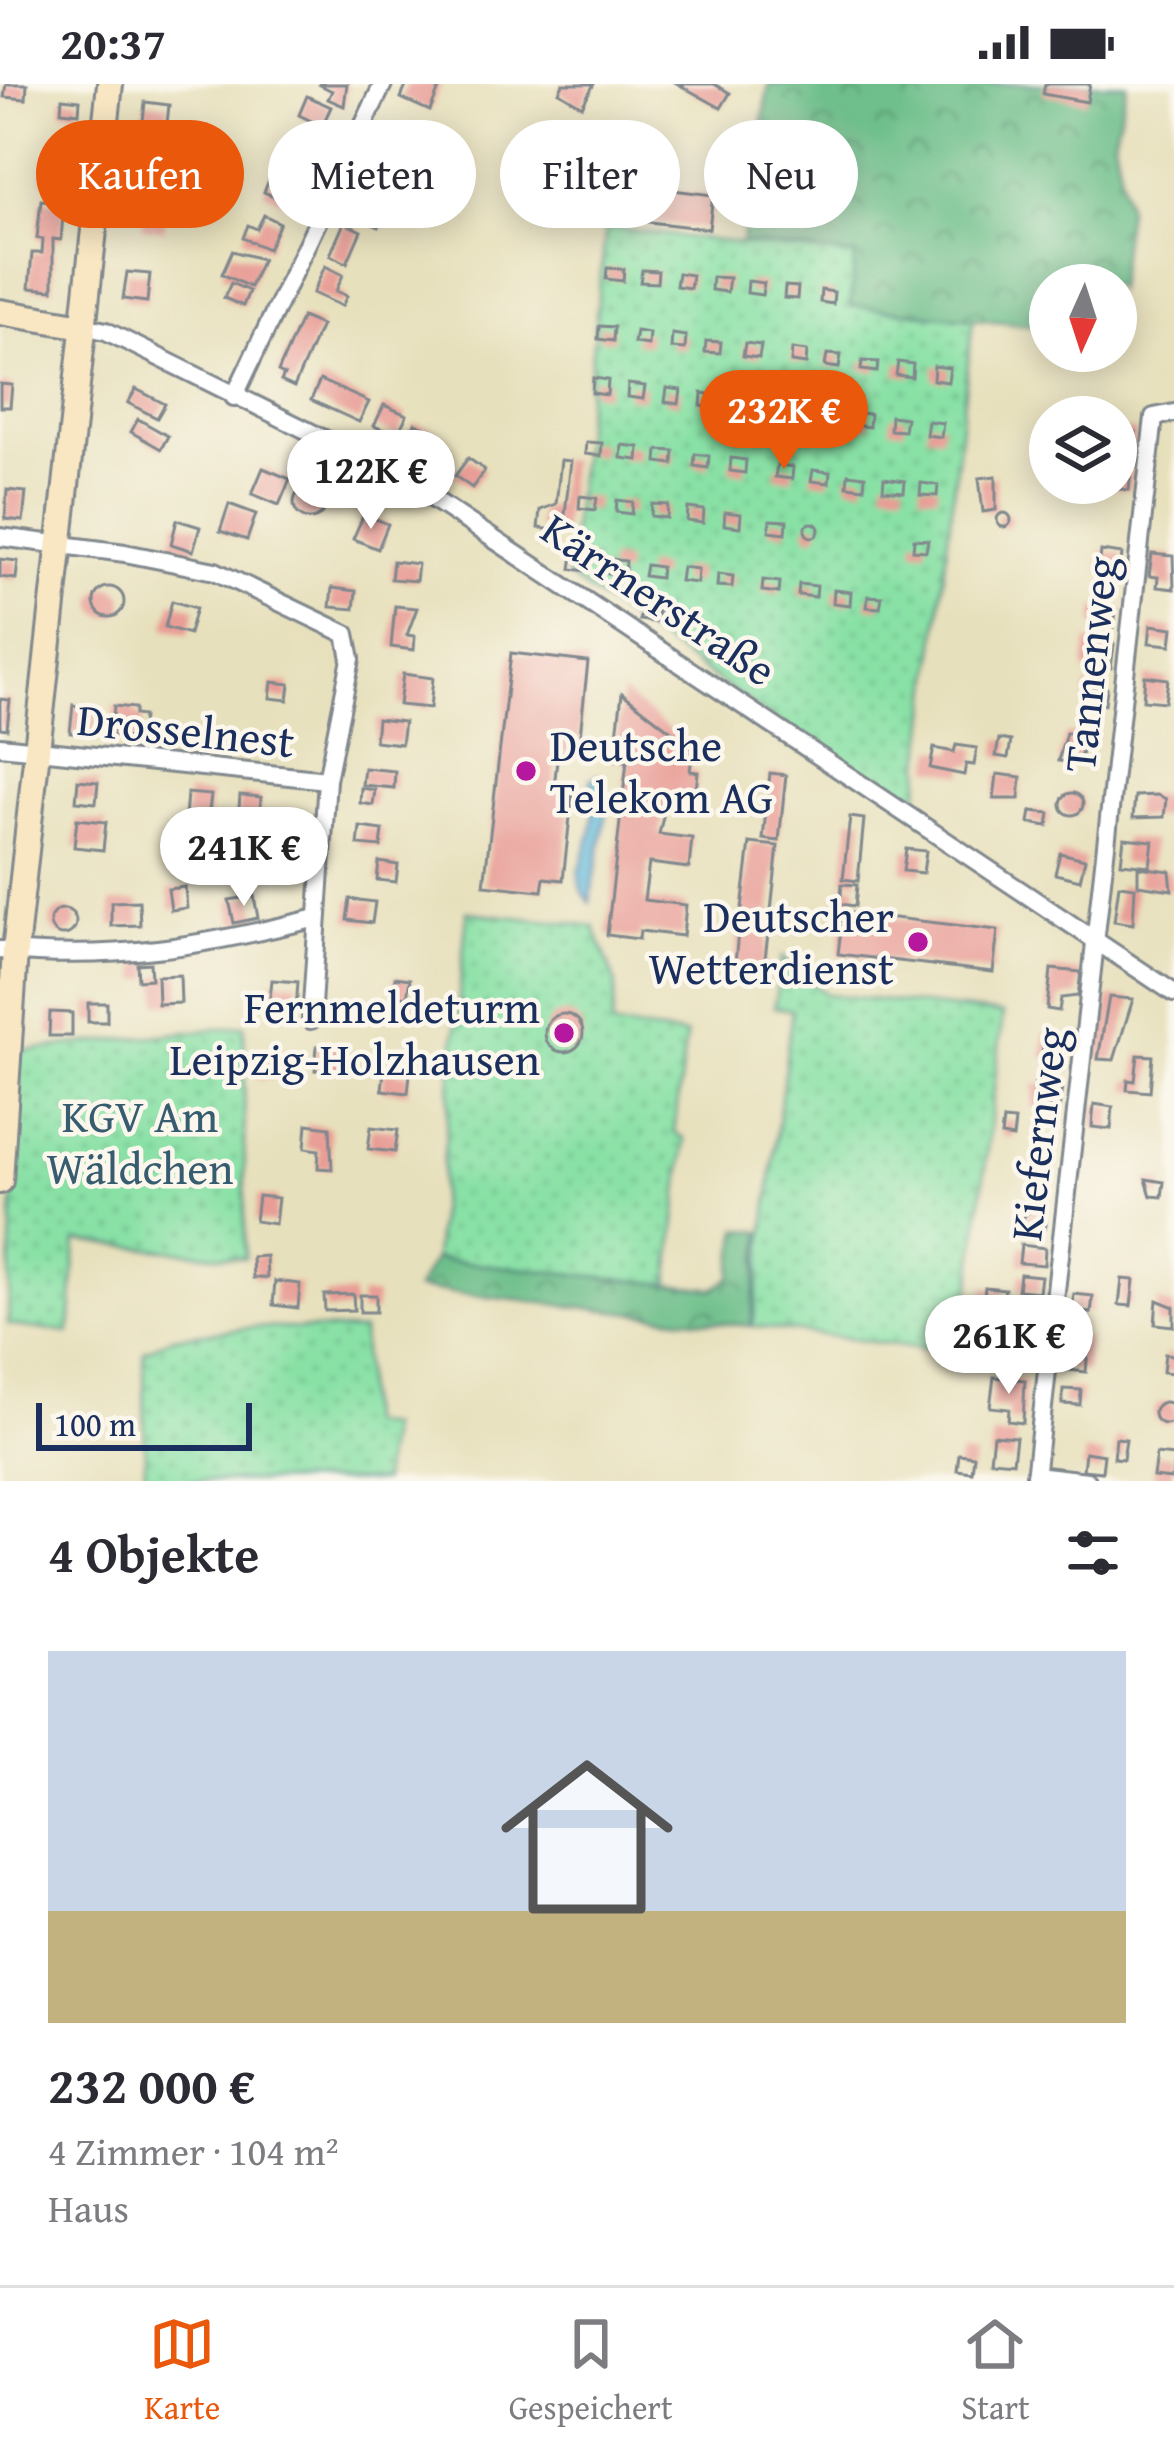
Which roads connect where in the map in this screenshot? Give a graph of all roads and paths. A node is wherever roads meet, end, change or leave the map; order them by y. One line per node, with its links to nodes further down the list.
1 (110, 84): 4 (street)
2 (383, 84): 5 (street)
3 (0, 312): 4 (street, Kärrnerstraße)
4 (83, 326): 5 (street, Kärrnerstraße); 8 (street)
5 (234, 397): 13 (street, Kärrnerstraße)
6 (1174, 413): 13 (street, Tannenweg)
7 (0, 537): 8 (street)
8 (60, 544): 10 (street); 11 (street)
9 (0, 746): 10 (street, Drosselnest)
10 (38, 751): 11 (street, Drosselnest); 14 (street)
11 (327, 780): 12 (street)
12 (317, 918): 14 (street); 16 (street)
13 (1096, 941): 15 (street, Kärrnerstraße); 18 (street, Kiefernweg)
14 (8, 951): 17 (street)
15 (1174, 994)
16 (311, 1020)
17 (0, 1181)
18 (1035, 1477): 19 (street)
19 (1087, 1481)

